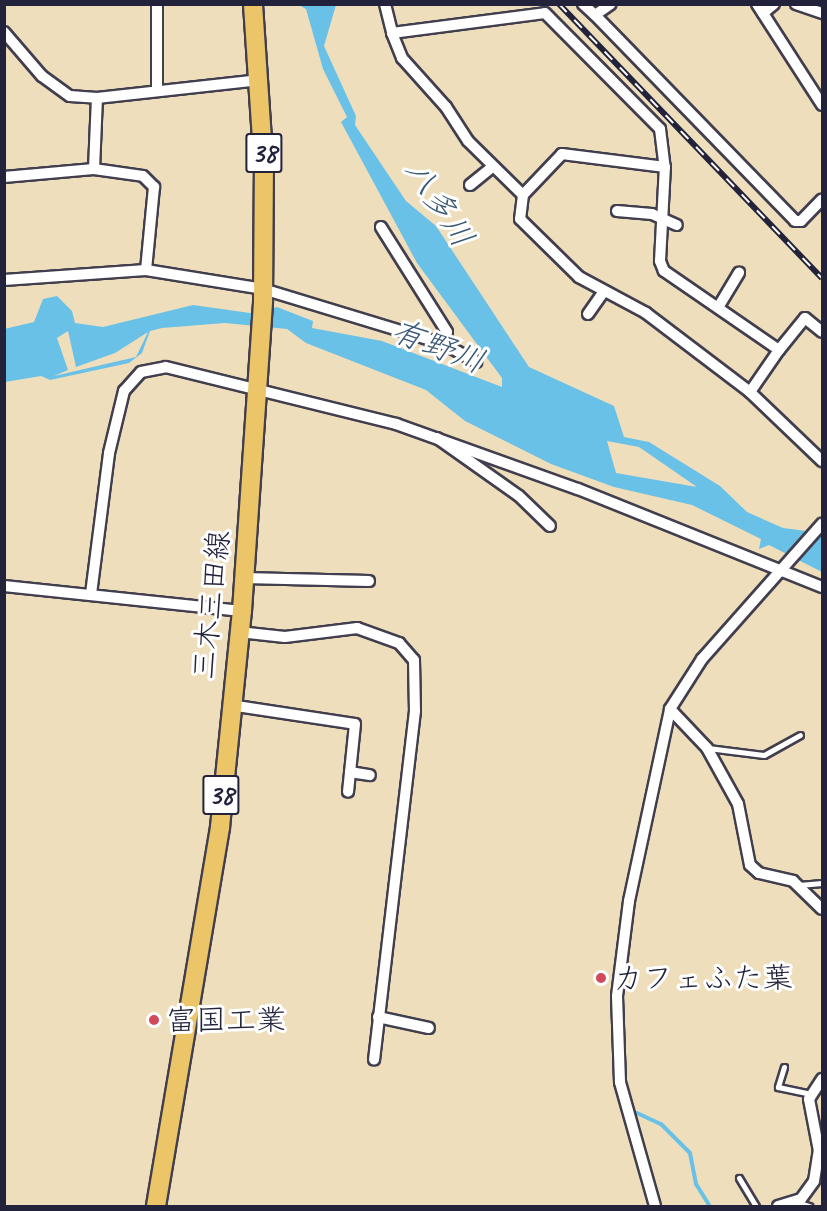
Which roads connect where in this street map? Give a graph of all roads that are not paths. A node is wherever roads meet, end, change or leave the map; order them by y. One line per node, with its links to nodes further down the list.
1 (157, 4): 14 (street)
2 (253, 4): 13 (main road, 三木三田線 / 38)
3 (385, 4): 12 (street)
4 (583, 4): 10 (street)
5 (611, 4): 10 (street)
6 (774, 4): 8 (street)
7 (796, 4): 9 (street)
8 (760, 9): 16 (street)
9 (822, 13)
10 (595, 15): 23 (street)
11 (4, 32): 15 (street)
12 (392, 33): 17 (street); 18 (street)
13 (260, 80): 14 (street); 32 (main road, 三木三田線 / 38)
14 (157, 89): 15 (street)
15 (97, 98): 19 (street)
16 (822, 105)
17 (492, 167): 21 (street); 22 (street)
18 (665, 167): 22 (street); 25 (street)
19 (94, 169): 20 (street); 28 (street)
20 (4, 177)
21 (470, 185)
22 (523, 195): 31 (street)
23 (822, 199)
24 (617, 211): 25 (street)
25 (664, 220): 26 (street); 33 (street)
26 (677, 225)
27 (381, 227): 36 (street)
28 (146, 270): 30 (street); 32 (street)
29 (739, 273): 33 (street)
30 (4, 280)
31 (604, 291): 34 (street); 40 (street)
32 (262, 295): 36 (street); 39 (main road, 三木三田線 / 38)
33 (719, 306): 37 (street)
34 (588, 314)
35 (822, 332): 37 (street)
36 (444, 344): 38 (street)
37 (779, 350): 40 (street)
38 (476, 362)
39 (258, 384): 41 (street); 46 (main road, 三木三田線 / 38); 50 (street)
40 (750, 392): 42 (street)
41 (436, 438): 44 (street); 45 (street)
42 (822, 461)
43 (822, 524): 45 (street)
44 (550, 526)
45 (786, 568): 49 (street); 54 (street)
46 (244, 578): 47 (street); 51 (main road, 三木三田線 / 38)
47 (369, 581)
48 (4, 586): 50 (street)
49 (822, 587)
50 (91, 594): 51 (street)
51 (242, 611): 52 (main road, 三木三田線 / 38)
52 (239, 632): 53 (main road, 三木三田線 / 38); 63 (street)
53 (230, 705): 57 (street); 71 (main road, 三木三田線 / 38)
54 (670, 709): 56 (street); 72 (street)
55 (800, 735): 56 (lane)
56 (707, 748): 61 (street)
57 (350, 772): 58 (street); 59 (street)
58 (370, 775)
59 (348, 792)
60 (822, 884): 61 (lane)
61 (798, 886): 62 (street)
62 (822, 909)
63 (378, 1017): 64 (street); 65 (street)
64 (429, 1028)
65 (374, 1060)
66 (784, 1067): 68 (lane)
67 (822, 1079): 68 (street)
68 (810, 1094): 70 (street)
69 (739, 1178): 73 (lane)
70 (796, 1202): 74 (street); 75 (lane)
71 (156, 1206)
72 (655, 1206)
73 (756, 1206)
74 (778, 1206)
75 (809, 1206)

